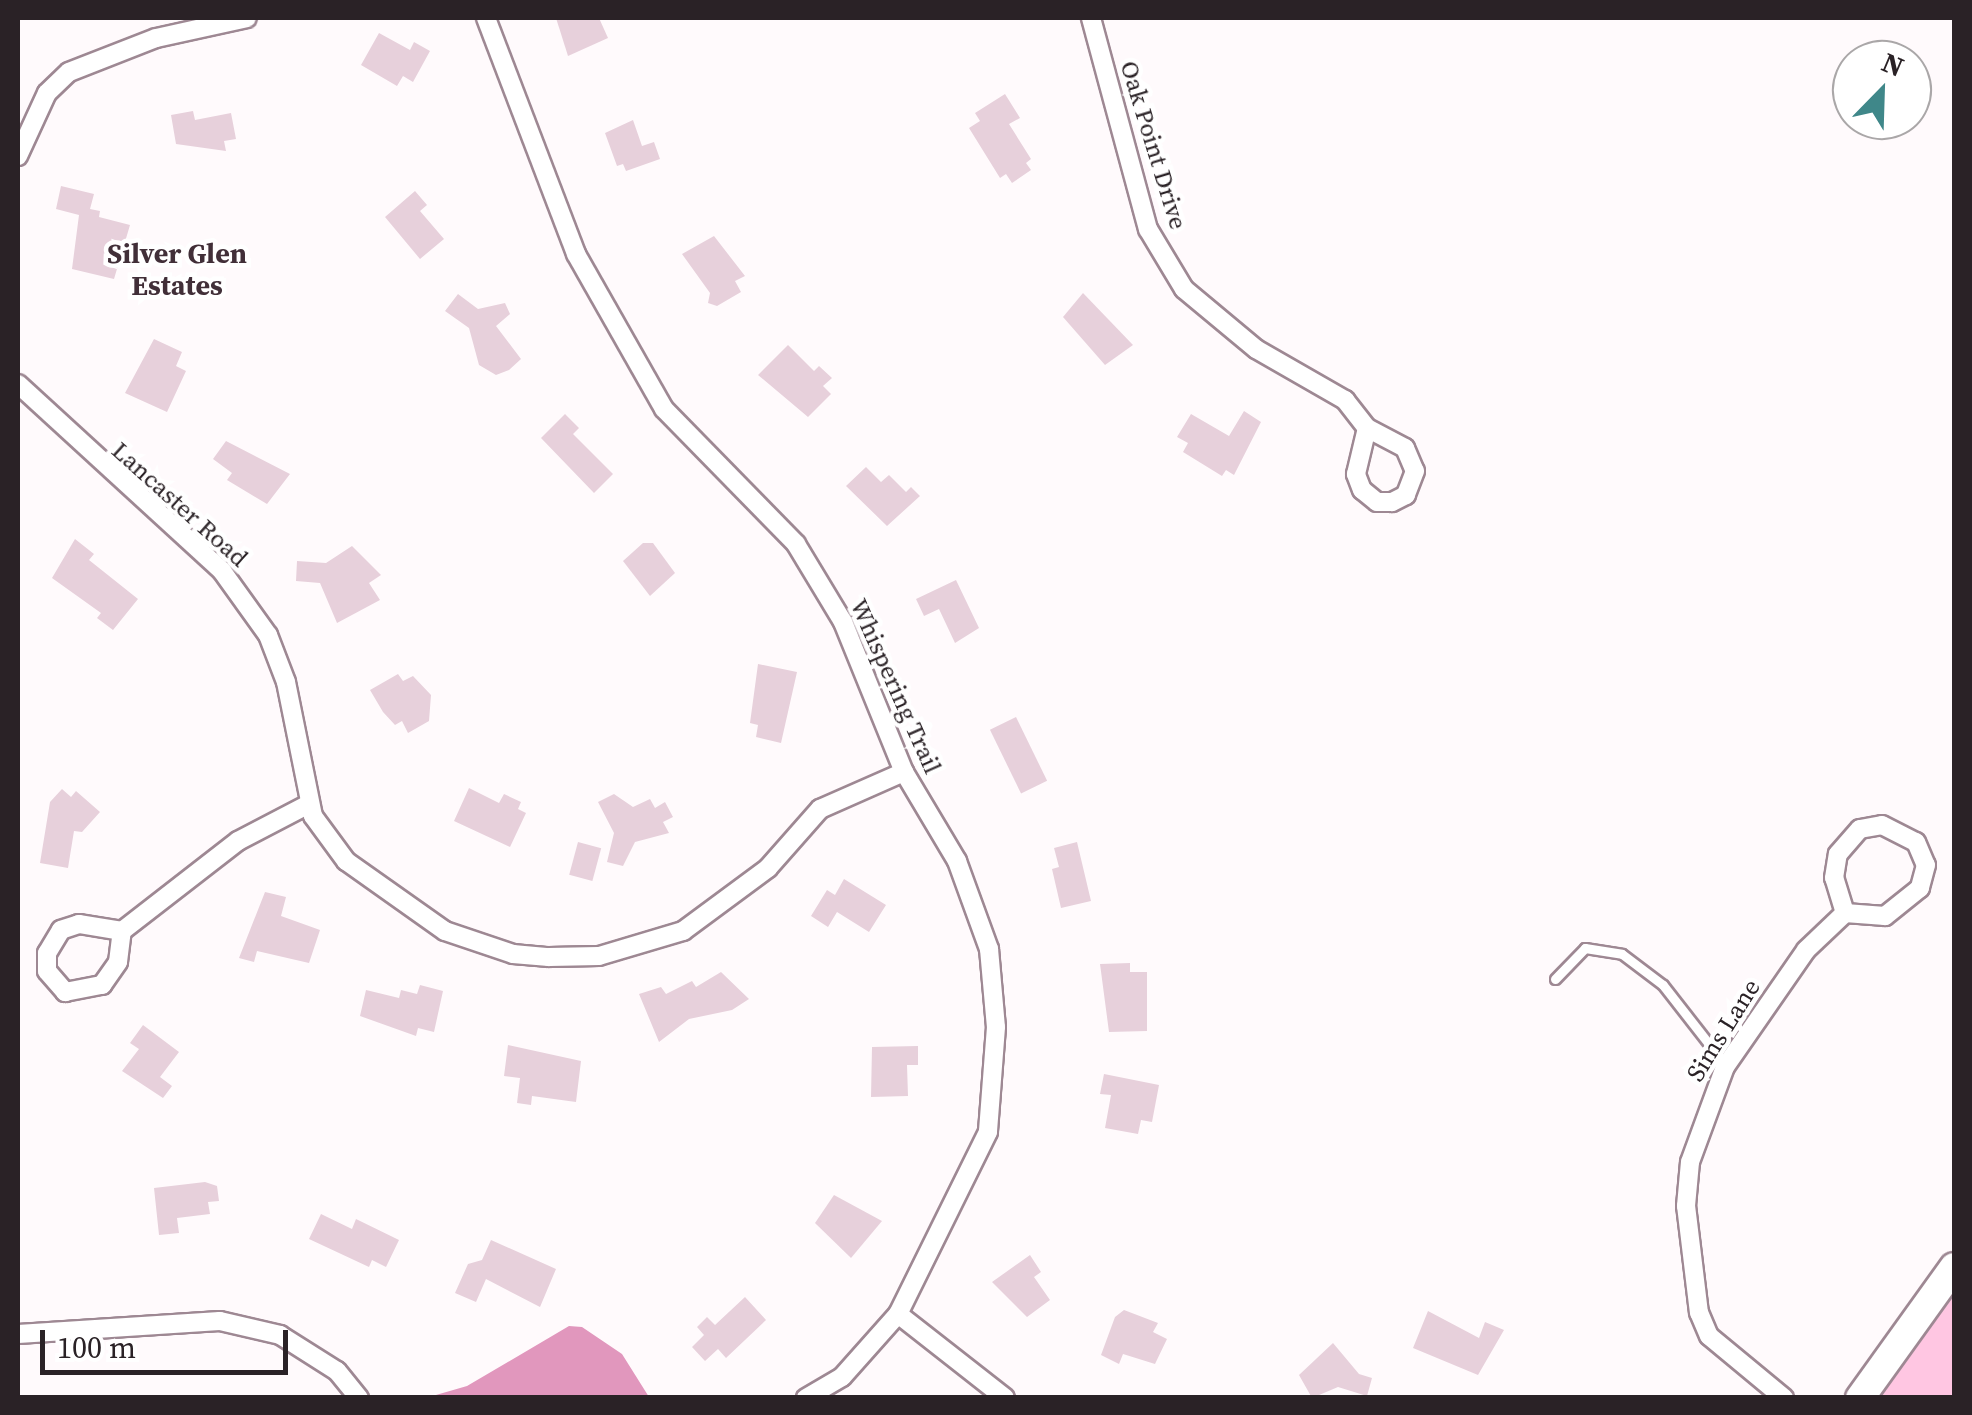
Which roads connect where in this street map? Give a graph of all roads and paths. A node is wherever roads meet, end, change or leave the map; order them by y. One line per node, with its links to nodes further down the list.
1 (247, 18): 4 (street)
2 (486, 18): 7 (street, Whispering Trail)
3 (1092, 18): 6 (street, Oak Point Drive)
4 (18, 156)
5 (18, 384): 8 (street, Lancaster Road)
6 (1368, 428)
7 (904, 772): 8 (street, Lancaster Road); 14 (street, Whispering Trail)
8 (309, 804): 10 (street)
9 (1845, 913): 9 (street); 12 (street, Sims Lane)
10 (122, 931): 10 (street)
11 (1555, 980): 12 (lane)
12 (1726, 1066): 19 (street, Sims Lane)
13 (1954, 1266): 20 (main road)
14 (898, 1314): 17 (street, Whispering Trail); 18 (street)
15 (18, 1334): 16 (street)
16 (359, 1398)
17 (806, 1398)
18 (1005, 1398)
19 (1784, 1398)
20 (1860, 1398)

